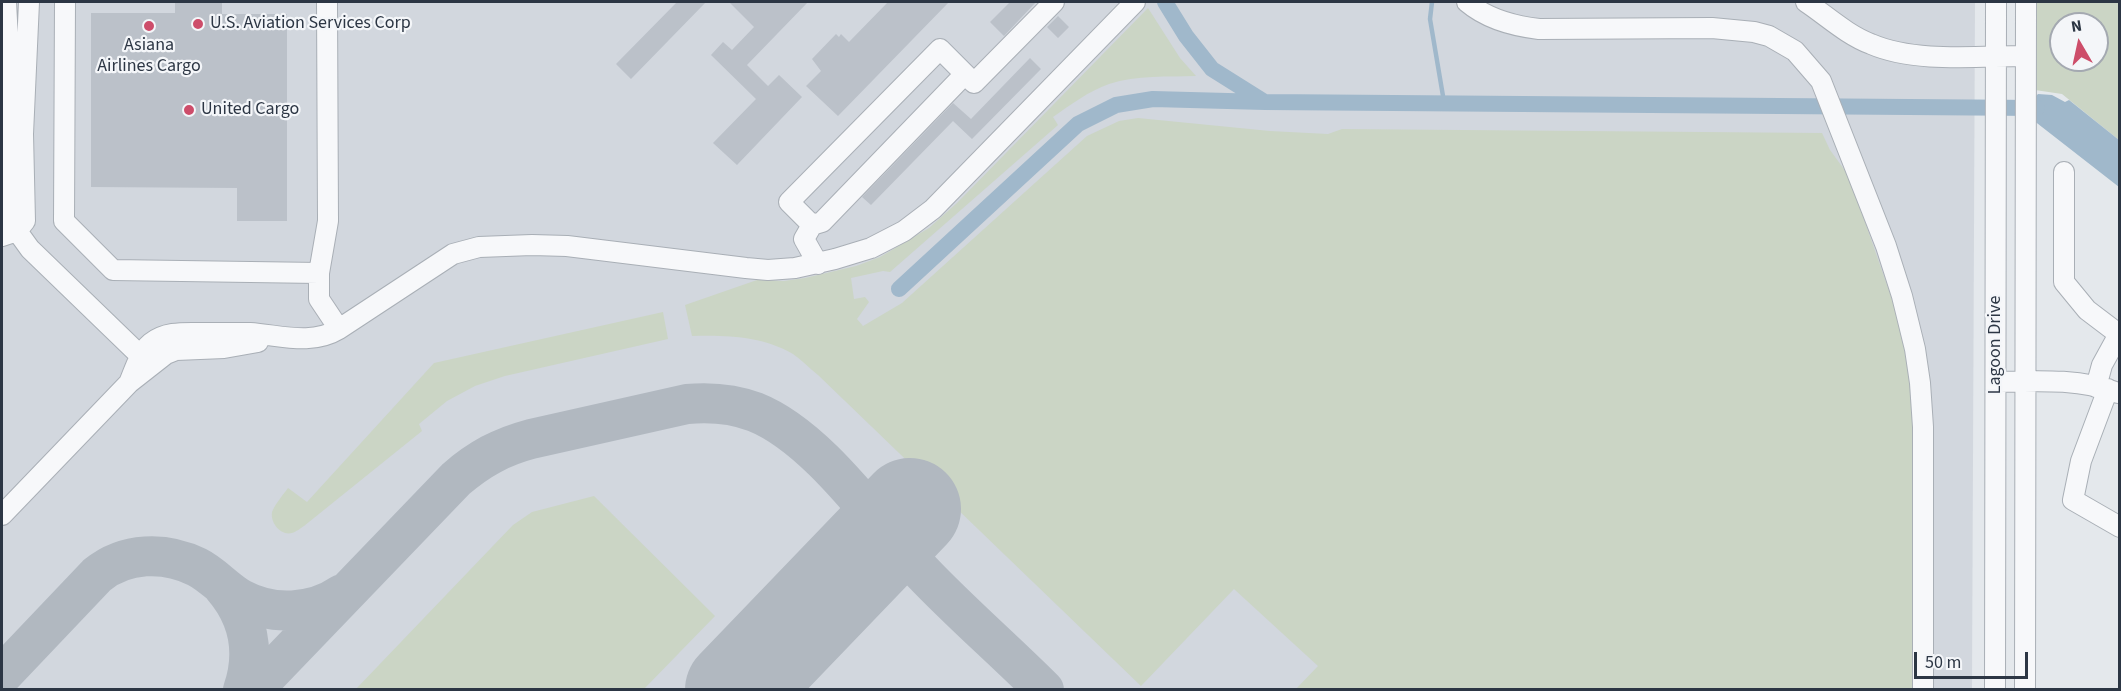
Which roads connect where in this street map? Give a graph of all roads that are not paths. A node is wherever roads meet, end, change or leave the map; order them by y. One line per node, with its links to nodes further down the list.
1 (6, 2): 14 (street)
2 (29, 2): 14 (street)
3 (64, 2): 20 (street)
4 (327, 2): 20 (street)
5 (1054, 2): 13 (street)
6 (1135, 2): 19 (street)
7 (1467, 2): 29 (street)
8 (1806, 2): 11 (street)
9 (1996, 2): 11 (street, Lagoon Drive)
10 (2026, 2): 12 (street, Lagoon Drive)
11 (1996, 56): 12 (street); 25 (street, Lagoon Drive)
12 (2025, 56): 24 (street, Lagoon Drive)
13 (965, 74): 17 (street); 17 (street)
14 (12, 134): 16 (street)
15 (2064, 172): 22 (street)
16 (13, 176): 18 (street)
17 (812, 225): 19 (street)
18 (9, 234): 23 (street)
19 (818, 264): 21 (street)
20 (319, 273): 21 (street)
21 (339, 329): 23 (street)
22 (2119, 334): 26 (street)
23 (146, 361): 27 (street)
24 (2025, 381): 25 (street); 26 (street); 31 (street, Lagoon Drive)
25 (1995, 382): 30 (street, Lagoon Drive)
26 (2108, 390): 28 (street)
27 (2, 515)
28 (2120, 528)
29 (1923, 690)
30 (1995, 690)
31 (2025, 690)

